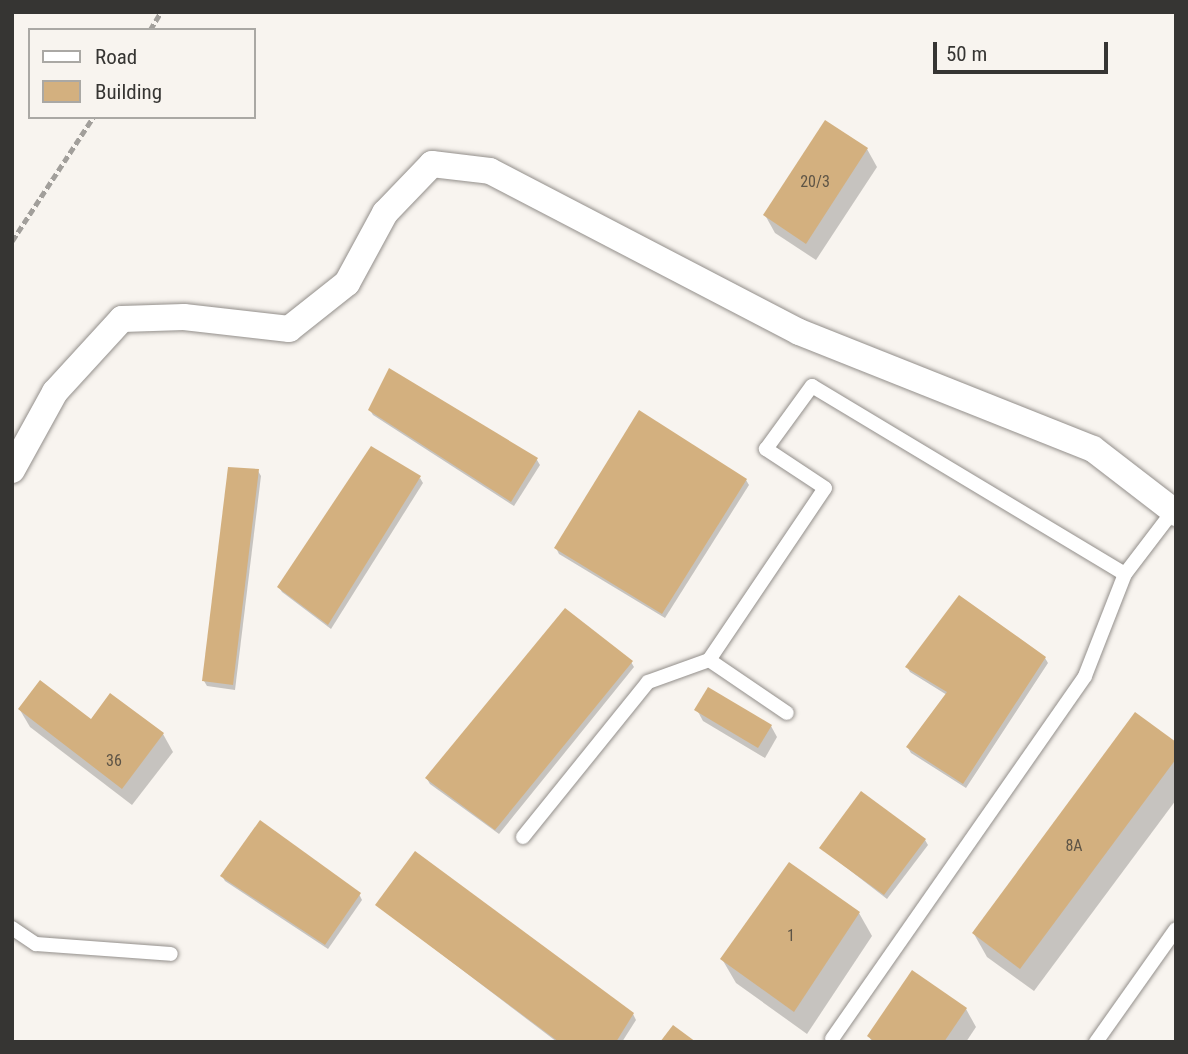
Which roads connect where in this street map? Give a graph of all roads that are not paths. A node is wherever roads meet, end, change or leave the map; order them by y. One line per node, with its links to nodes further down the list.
1 (12, 470): 2 (street)
2 (1175, 512): 3 (lane)
3 (1125, 574): 4 (lane); 10 (lane)
4 (709, 660): 5 (lane); 6 (lane)
5 (787, 713)
6 (523, 837)
7 (12, 928): 9 (lane)
8 (1176, 929): 11 (lane)
9 (171, 954)
10 (832, 1039)
11 (1096, 1042)

